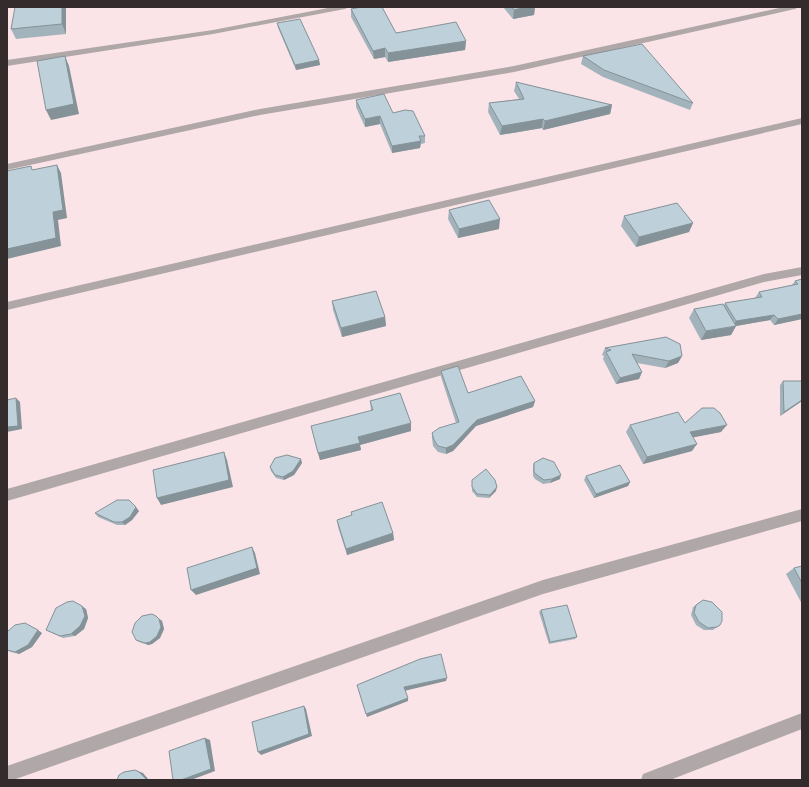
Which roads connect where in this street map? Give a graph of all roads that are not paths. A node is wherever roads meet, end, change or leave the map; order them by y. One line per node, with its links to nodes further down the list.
1 (345, 7): 3 (street)
2 (795, 7): 5 (street)
3 (7, 63)
4 (802, 121): 7 (street)
5 (7, 167)
6 (802, 272): 8 (street)
7 (7, 306)
8 (7, 494)
9 (802, 515): 11 (street)
10 (802, 721): 12 (street)
11 (7, 774)
12 (649, 780)

